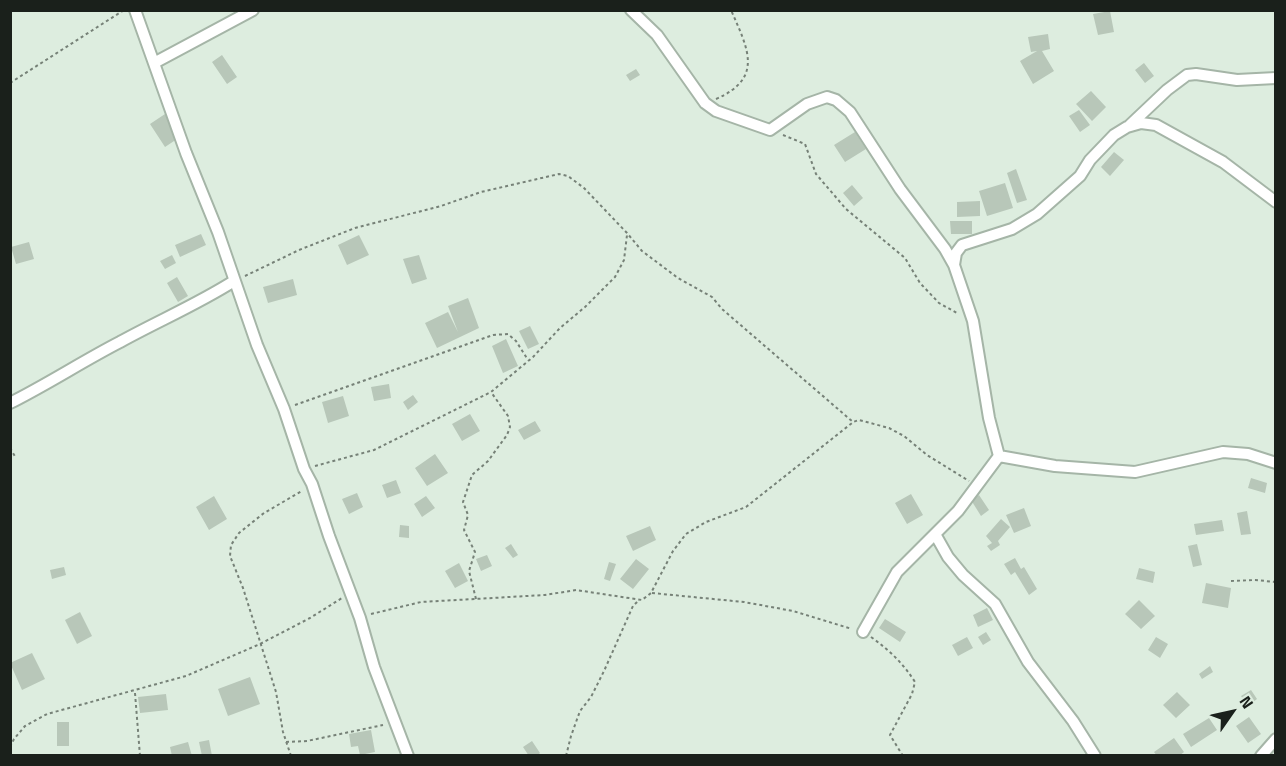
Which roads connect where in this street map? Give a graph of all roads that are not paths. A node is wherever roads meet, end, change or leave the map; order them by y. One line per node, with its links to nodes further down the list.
1 (135, 10): 4 (street)
2 (253, 10): 4 (street)
3 (631, 10): 8 (street)
4 (154, 63): 9 (street)
5 (1275, 78): 6 (street)
6 (1127, 128): 7 (street); 8 (street)
7 (1275, 202)
8 (954, 265): 11 (street)
9 (234, 281): 10 (street); 16 (street)
10 (10, 403)
11 (999, 456): 12 (street); 13 (street)
12 (1275, 463)
13 (935, 534): 14 (street); 17 (street)
14 (863, 632)
15 (1275, 740): 18 (street)
16 (408, 756)
17 (1095, 756)
18 (1261, 756)

